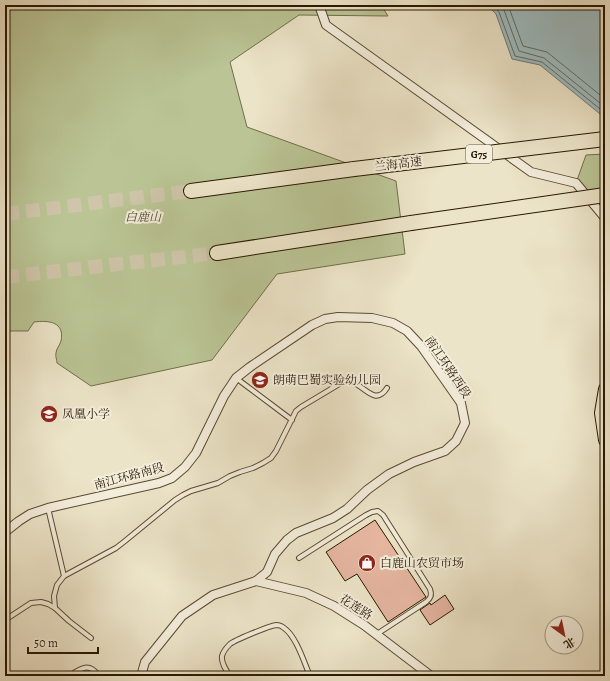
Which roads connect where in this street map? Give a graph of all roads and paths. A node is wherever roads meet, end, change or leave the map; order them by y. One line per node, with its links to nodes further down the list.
1 (319, 5): 5 (street)
2 (605, 139): 3 (highway, 兰海高速 / G75, bridge)
3 (191, 191)
4 (605, 195): 6 (highway, bridge)
5 (605, 218)
6 (216, 253)
7 (236, 378): 10 (lane); 12 (street, 南江环路南段); 16 (street, 南江环路西段)
8 (387, 388): 10 (lane)
9 (605, 389): 11 (main road)
10 (292, 420): 15 (lane)
11 (605, 440)
12 (48, 508): 13 (street, 南江环路南段); 15 (lane)
13 (5, 532)
14 (300, 558): 19 (lane)
15 (64, 576): 17 (lane)
16 (256, 581): 19 (street, 花莲路); 23 (street, 南江环路西段)
17 (55, 608): 18 (lane); 20 (lane)
18 (5, 620)
19 (376, 635): 26 (street, 花莲路)
20 (91, 638)
21 (69, 676): 22 (lane)
22 (99, 676)
23 (141, 676)
24 (230, 676): 25 (lane)
25 (310, 676)
26 (430, 676)

